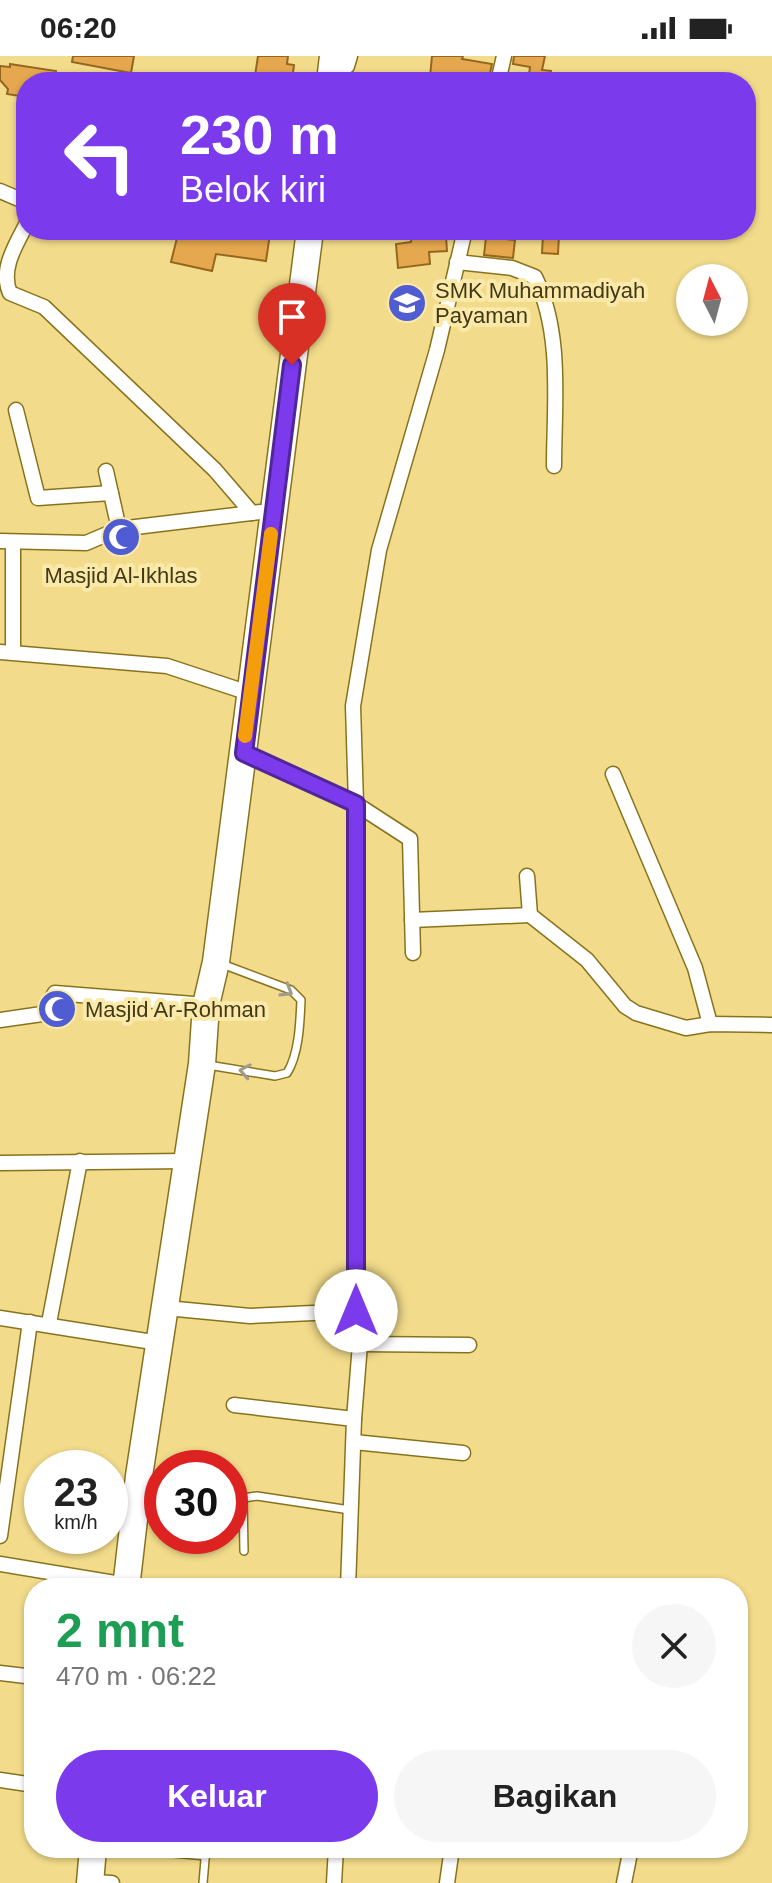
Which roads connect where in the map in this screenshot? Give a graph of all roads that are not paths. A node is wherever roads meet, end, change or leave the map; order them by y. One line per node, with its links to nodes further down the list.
1 (18, 240): 9 (street)
2 (308, 240): 9 (highway)
3 (462, 240): 4 (street)
4 (457, 262): 6 (street); 16 (street)
5 (16, 410): 8 (street)
6 (554, 466)
7 (106, 471): 8 (street)
8 (111, 493): 10 (street)
9 (263, 511): 10 (street); 13 (highway)
10 (119, 529): 11 (street)
11 (7, 542): 12 (street)
12 (7, 652): 13 (street)
13 (249, 693): 14 (highway)
14 (244, 753): 16 (street); 21 (highway)
15 (613, 774): 24 (street)
16 (356, 804): 19 (street); 31 (street)
17 (527, 876): 18 (street)
18 (530, 915): 19 (street); 24 (street)
19 (412, 920): 20 (street)
20 (413, 953)
21 (216, 962): 22 (highway); 26 (lane, one-way to 26)
22 (206, 1005): 23 (street); 26 (highway)
23 (0, 1020)
24 (710, 1024): 25 (street)
25 (772, 1025)
26 (202, 1064): 28 (highway)
27 (80, 1161): 28 (street); 29 (street); 34 (street)
28 (186, 1161): 30 (highway)
29 (0, 1163)
30 (166, 1308): 31 (street); 35 (highway)
31 (356, 1311): 36 (street)
32 (0, 1318): 33 (street)
33 (30, 1322): 34 (street); 44 (street)
34 (49, 1323): 35 (street)
35 (159, 1343): 47 (highway)
36 (360, 1344): 37 (street); 39 (street)
37 (469, 1345)
38 (234, 1405): 39 (street)
39 (354, 1419): 40 (street)
40 (354, 1442): 41 (street); 43 (street)
41 (463, 1453)
42 (248, 1497): 43 (lane)
43 (352, 1511): 48 (street)
44 (0, 1536)
45 (0, 1564): 46 (street)
46 (81, 1578)
47 (128, 1578)
48 (349, 1578)
49 (0, 1673): 50 (street)
50 (24, 1676)
51 (0, 1780): 52 (street)
52 (24, 1784)
53 (94, 1858): 58 (highway)
54 (205, 1858): 59 (lane)
55 (335, 1858): 60 (street)
56 (451, 1858): 61 (street)
57 (629, 1858): 62 (street)
58 (98, 1883)
59 (203, 1883)
60 (334, 1883)
61 (447, 1883)
62 (624, 1883)

